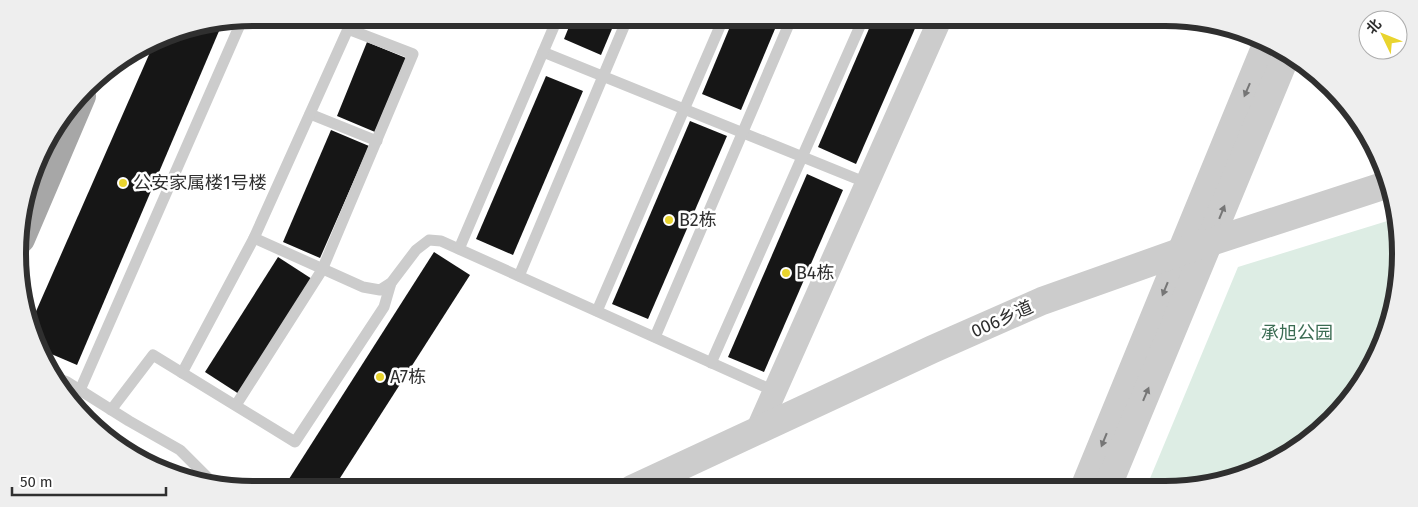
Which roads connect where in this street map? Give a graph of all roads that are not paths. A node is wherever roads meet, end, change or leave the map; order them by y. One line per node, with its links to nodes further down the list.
1 (551, 26): 9 (lane)
2 (625, 26): 11 (lane)
3 (720, 26): 12 (lane)
4 (789, 26): 15 (lane)
5 (860, 26): 17 (lane)
6 (937, 26): 18 (street)
7 (239, 27): 33 (lane)
8 (1264, 50): 24 (street, one-way to 24)
9 (543, 52): 11 (lane); 23 (lane)
10 (1284, 61): 22 (street, one-way to 10)
11 (603, 76): 12 (lane); 26 (lane)
12 (684, 109): 15 (lane); 28 (lane)
13 (74, 114): 20 (main road)
14 (310, 114): 16 (lane); 16 (lane); 21 (lane)
15 (742, 133): 17 (lane); 29 (lane)
16 (376, 141): 25 (lane)
17 (802, 157): 18 (lane); 30 (lane)
18 (867, 183): 34 (street)
19 (1382, 187): 22 (street, 006乡道)
20 (31, 208)
21 (254, 238): 25 (lane); 31 (lane)
22 (1209, 242): 24 (street, 006乡道); 41 (street, one-way to 22)
23 (459, 250): 26 (lane); 27 (lane)
24 (1180, 252): 37 (street, 006乡道); 40 (street, one-way to 40)
25 (322, 270): 27 (lane); 35 (lane)
26 (519, 276): 28 (lane)
27 (391, 283): 35 (lane)
28 (596, 311): 29 (lane)
29 (655, 337): 30 (lane)
30 (711, 363): 34 (lane)
31 (182, 372): 35 (lane); 36 (lane)
32 (66, 382): 33 (lane)
33 (80, 390): 36 (lane)
34 (774, 391): 37 (street)
35 (236, 405)
36 (111, 410): 38 (lane)
37 (756, 431): 39 (street, 006乡道)
38 (205, 475)
39 (649, 481)
40 (1087, 481)
41 (1110, 481)

